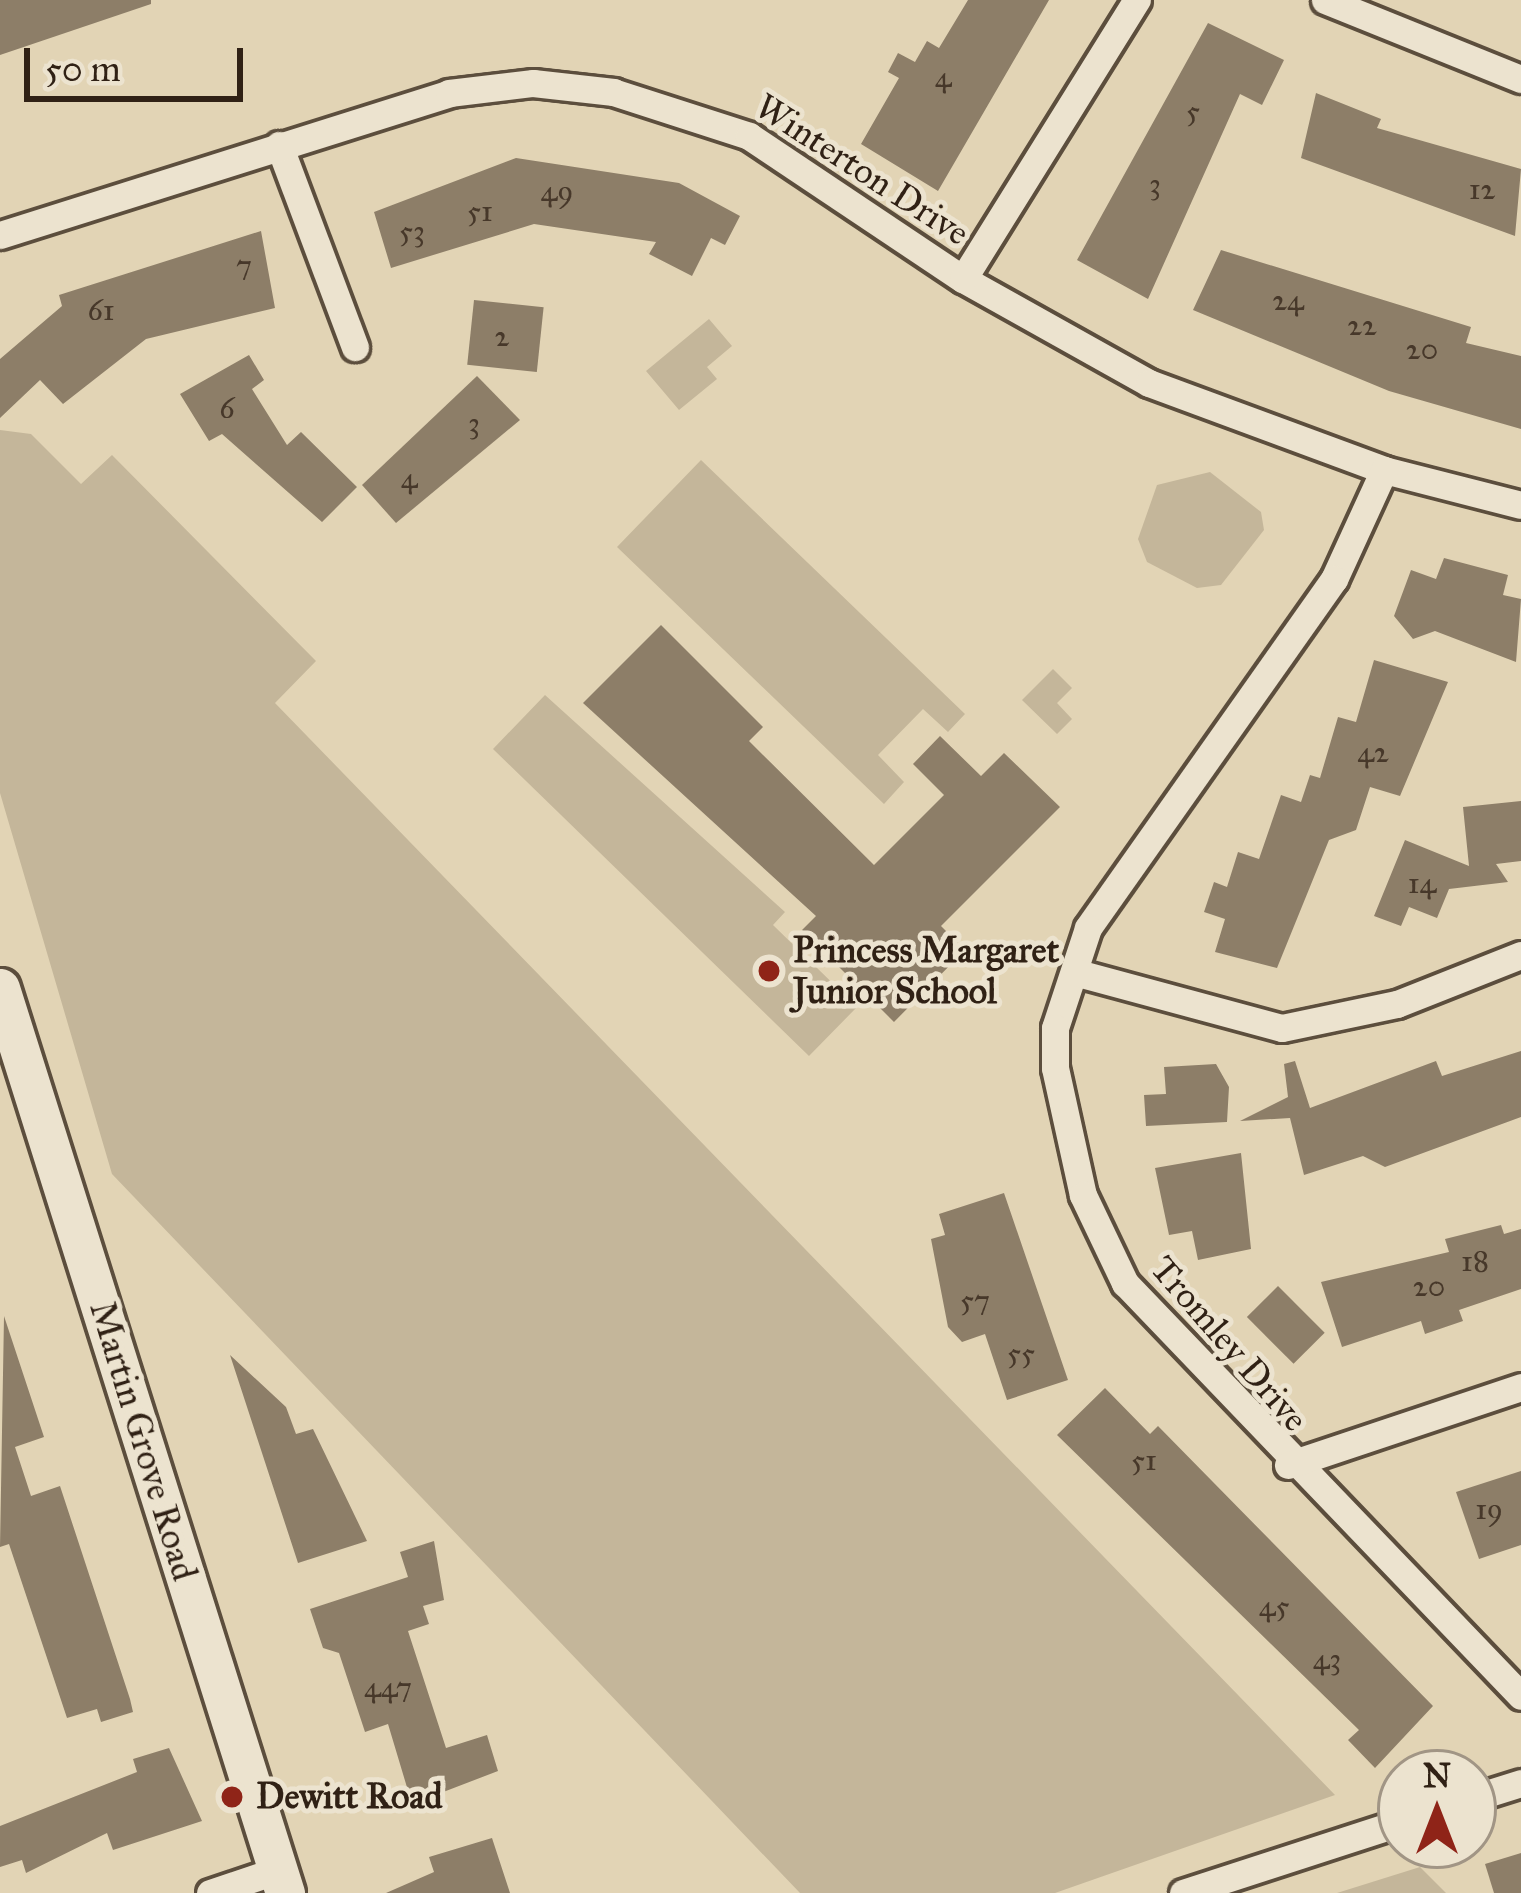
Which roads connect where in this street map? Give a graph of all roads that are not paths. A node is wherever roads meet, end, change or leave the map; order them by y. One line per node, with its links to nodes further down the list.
1 (1137, 0): 6 (street)
2 (1325, 0): 3 (street)
3 (1521, 80)
4 (280, 145): 5 (street, Winterton Drive); 6 (street, Winterton Drive); 7 (street)
5 (0, 235)
6 (963, 279): 8 (street, Winterton Drive)
7 (355, 347)
8 (1384, 470): 9 (street, Winterton Drive); 11 (street, Tromley Drive)
9 (1521, 505)
10 (1521, 956): 11 (street)
11 (1073, 972): 14 (street, Tromley Drive)
12 (0, 988): 17 (main road, Martin Grove Road)
13 (1521, 1388): 14 (street)
14 (1288, 1465): 15 (street, Tromley Drive)
15 (1521, 1696)
16 (1377, 1830): 19 (street)
17 (282, 1882): 18 (street)
18 (210, 1893)
19 (1183, 1893)

